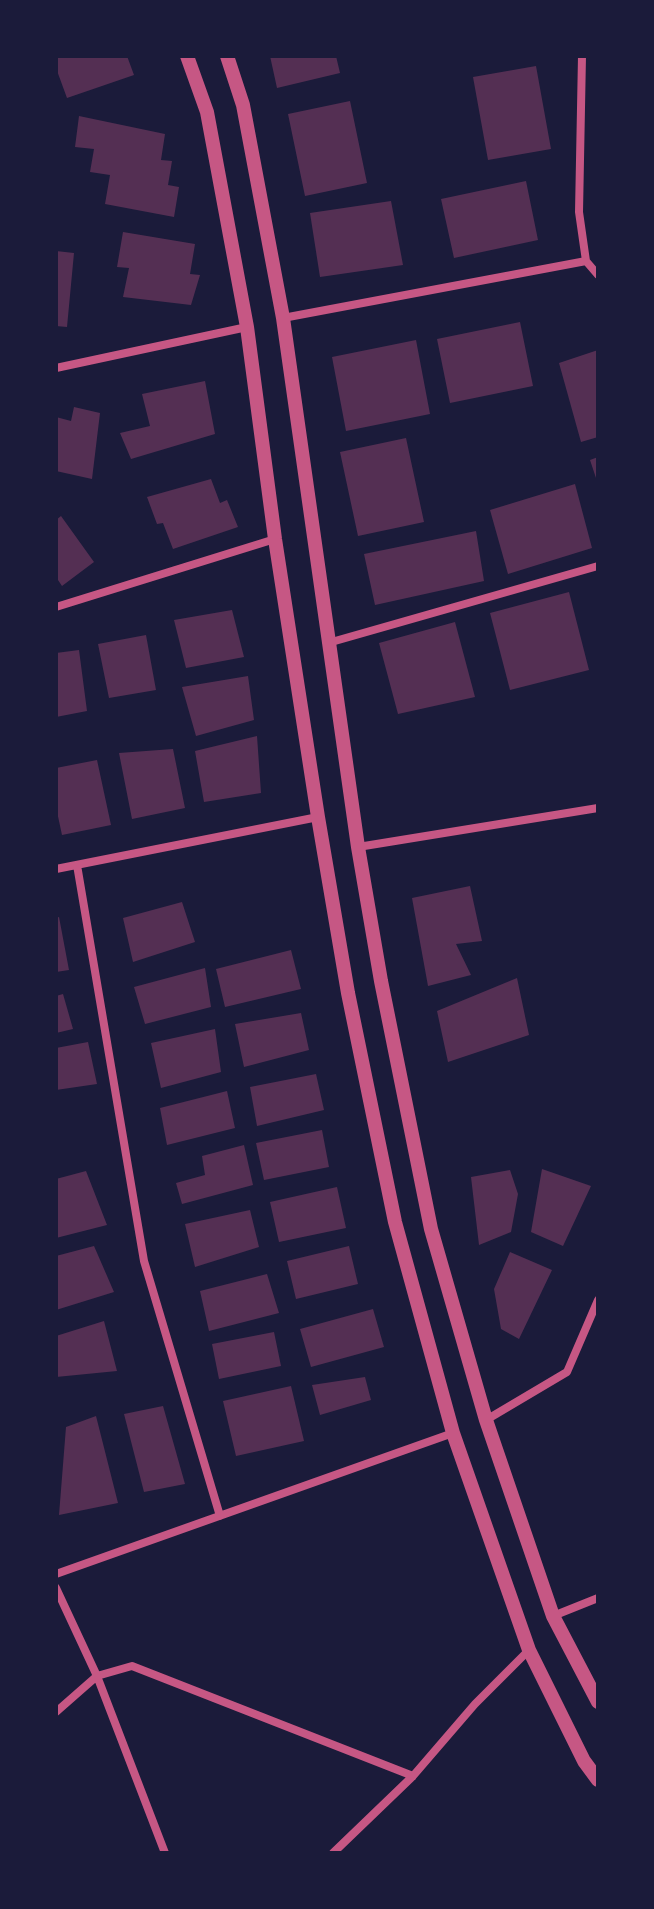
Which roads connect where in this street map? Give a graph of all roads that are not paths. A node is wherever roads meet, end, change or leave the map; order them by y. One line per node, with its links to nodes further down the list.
1 (187, 56): 7 (street)
2 (227, 56): 6 (street)
3 (582, 56): 4 (street)
4 (586, 261): 5 (street); 6 (street)
5 (598, 275)
6 (283, 318): 12 (street)
7 (247, 327): 8 (street); 9 (street)
8 (56, 368)
9 (275, 539): 11 (street); 14 (street)
10 (598, 566): 12 (street)
11 (56, 607)
12 (327, 643): 15 (street)
13 (598, 808): 15 (street)
14 (318, 817): 16 (street); 20 (street)
15 (358, 847): 19 (street)
16 (77, 865): 17 (street); 21 (street)
17 (56, 869)
18 (598, 1300): 19 (street)
19 (486, 1420): 25 (street)
20 (453, 1433): 21 (street); 26 (street)
21 (220, 1516): 22 (street)
22 (56, 1574)
23 (56, 1588): 27 (street)
24 (598, 1598): 25 (street)
25 (553, 1616): 28 (street)
26 (529, 1650): 30 (street); 31 (street)
27 (97, 1676): 29 (street); 30 (street); 32 (street)
28 (598, 1702)
29 (56, 1712)
30 (413, 1776): 33 (street)
31 (598, 1780)
32 (165, 1853)
33 (333, 1853)

